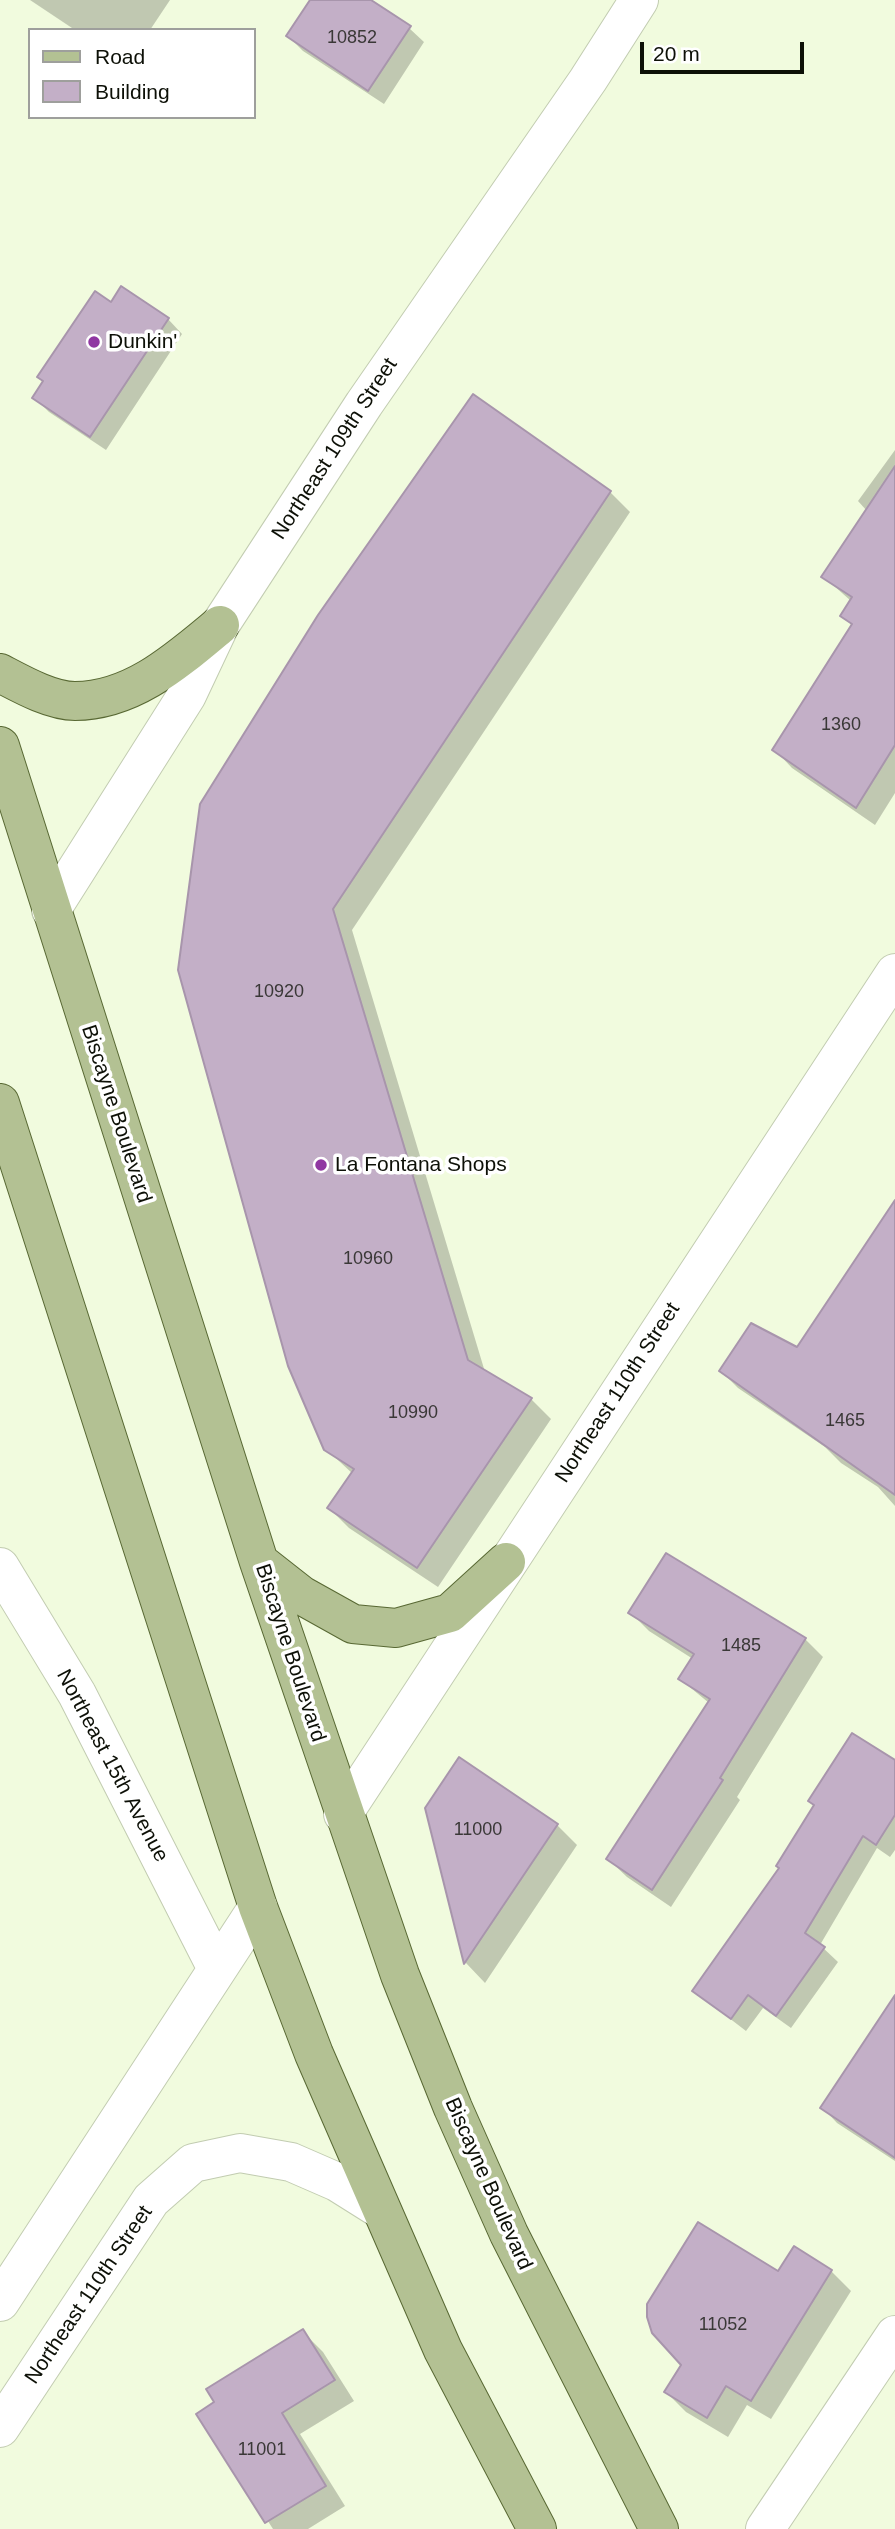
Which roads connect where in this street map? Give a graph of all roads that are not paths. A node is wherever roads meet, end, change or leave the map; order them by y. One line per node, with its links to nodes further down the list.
1 (639, 0): 2 (street, Northeast 109th Street)
2 (220, 625): 3 (main road); 5 (street, Northeast 109th Street)
3 (0, 673)
4 (0, 746): 5 (main road, Biscayne Boulevard)
5 (51, 910): 9 (main road, Biscayne Boulevard)
6 (895, 973): 10 (street, Northeast 110th Street)
7 (0, 1103): 8 (main road)
8 (12, 1170): 13 (main road)
9 (259, 1562): 10 (main road); 12 (main road, Biscayne Boulevard)
10 (506, 1562): 12 (street, Northeast 110th Street)
11 (0, 1567): 14 (street, Northeast 15th Avenue)
12 (343, 1814): 20 (main road, Biscayne Boulevard)
13 (258, 1907): 14 (street); 15 (main road)
14 (217, 1969): 16 (street)
15 (380, 2209): 18 (street, Northeast 110th Street); 19 (main road)
16 (0, 2302)
17 (895, 2335): 21 (street)
18 (0, 2428)
19 (537, 2529)
20 (659, 2529)
21 (765, 2529)

